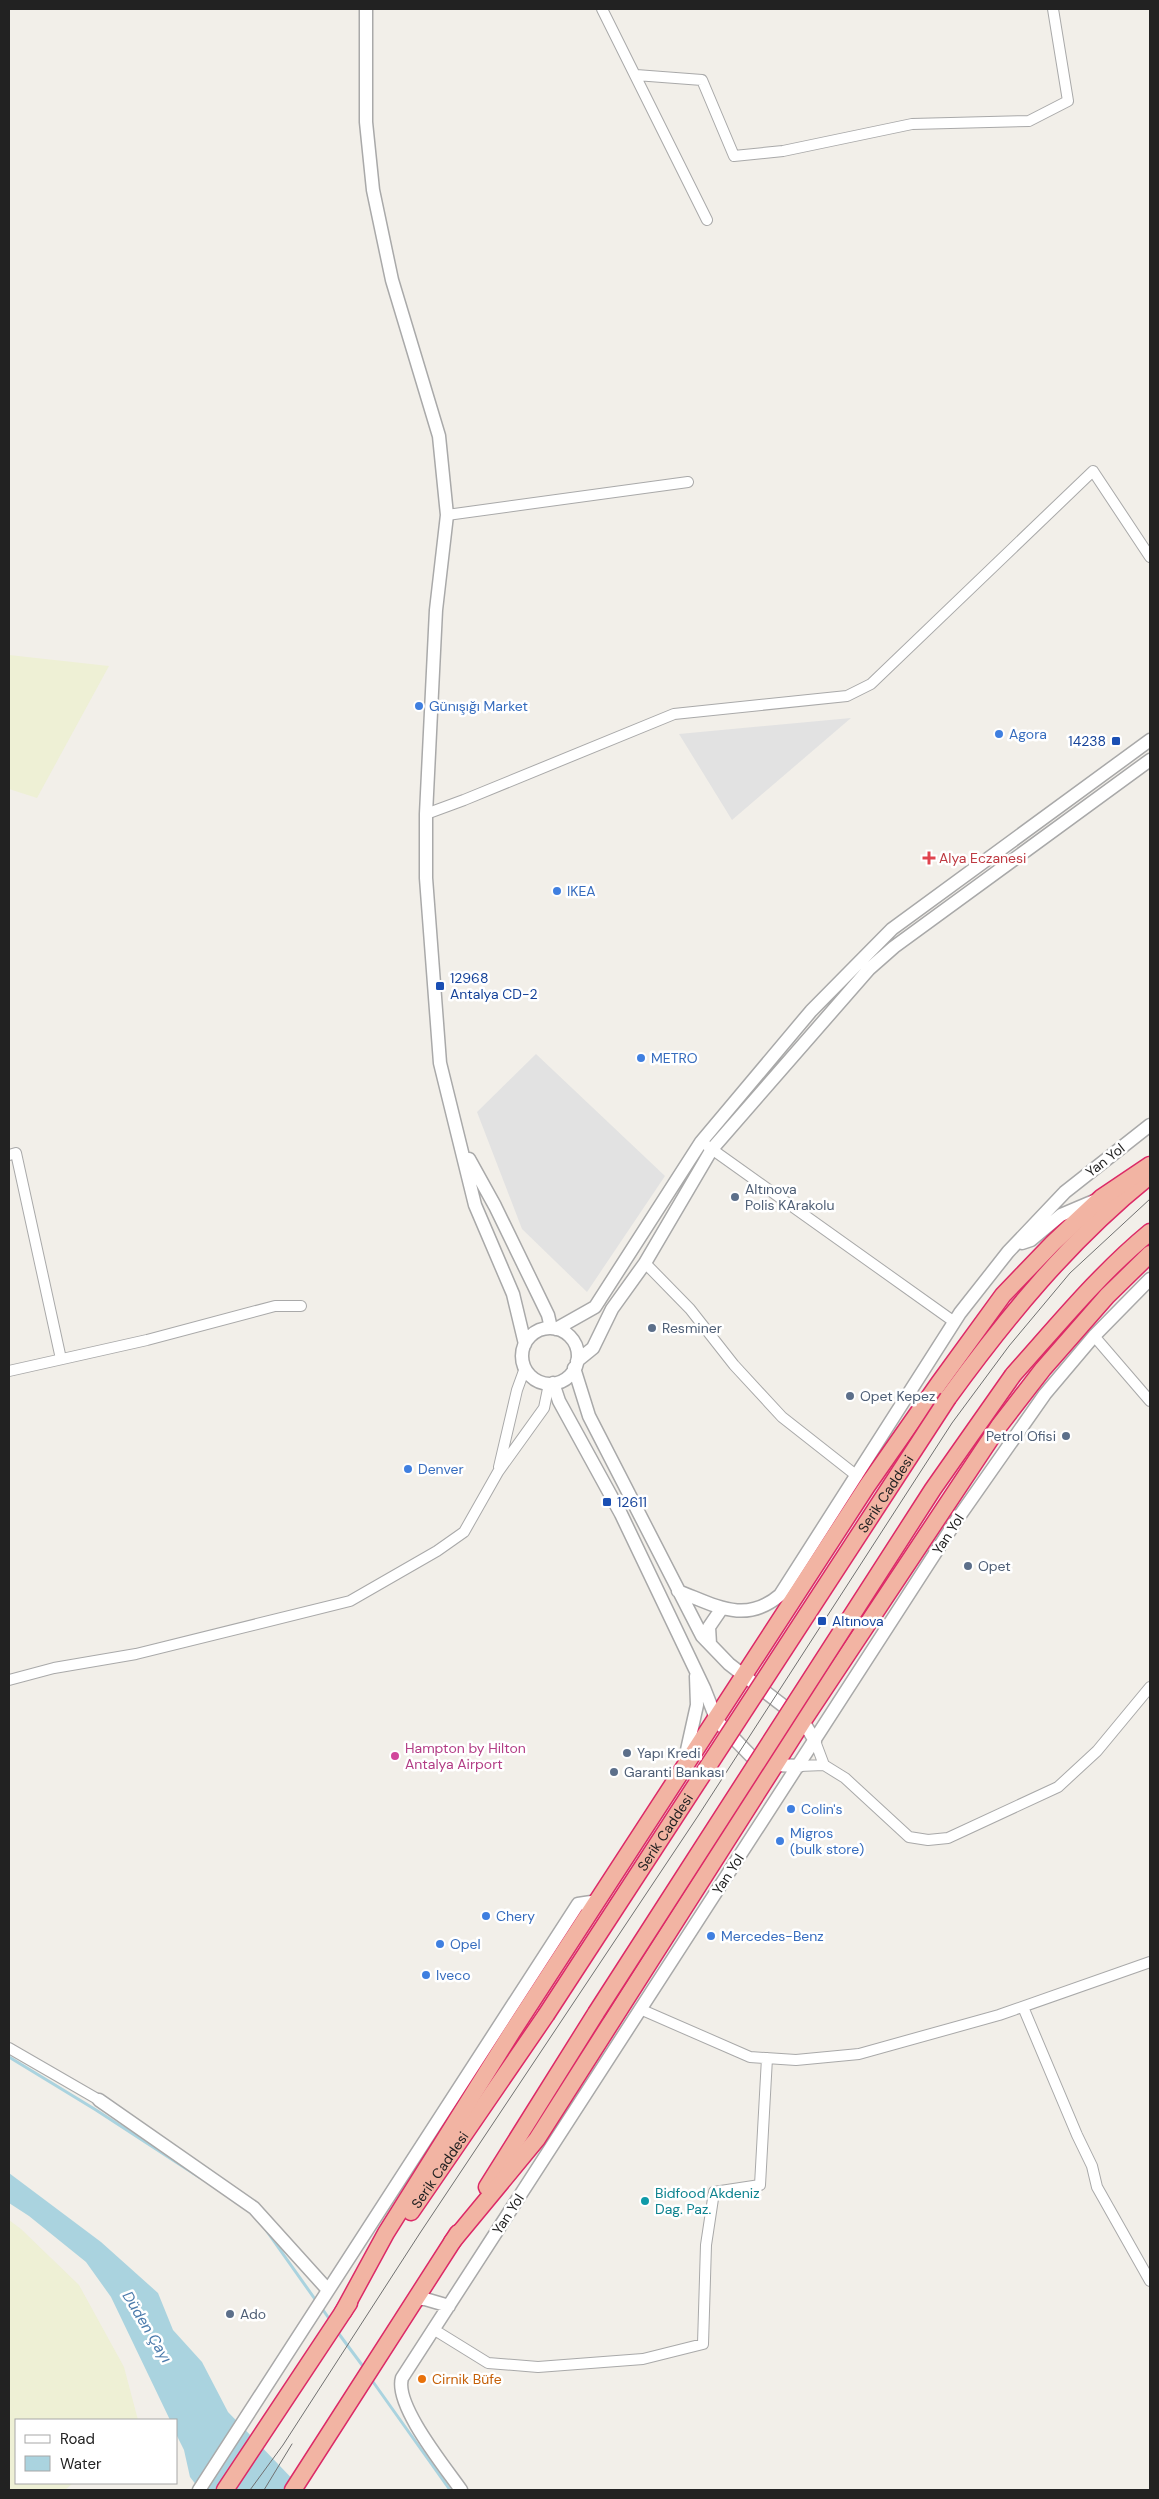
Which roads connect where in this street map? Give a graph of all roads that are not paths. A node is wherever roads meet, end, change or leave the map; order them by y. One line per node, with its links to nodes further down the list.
1 (366, 9): 7 (street)
2 (602, 9): 4 (street)
3 (1053, 9): 4 (street)
4 (636, 75): 5 (street)
5 (707, 220)
6 (688, 482): 7 (street)
7 (447, 515): 11 (street)
8 (1150, 557): 11 (street)
9 (1150, 740): 13 (street)
10 (1150, 760): 15 (street)
11 (426, 814): 14 (street)
12 (1150, 1126): 21 (street, Yan Yol)
13 (700, 1142): 15 (street); 27 (street)
14 (462, 1146): 27 (street); 29 (street)
15 (712, 1149): 23 (street); 26 (street)
16 (9, 1155): 30 (street)
17 (1150, 1165): 19 (highway)
18 (1150, 1175): 72 (highway, Serik Caddesi, bridge)
19 (1101, 1198): 21 (street); 38 (highway)
20 (1150, 1232): 65 (highway, bridge)
21 (1016, 1245): 26 (street, Yan Yol)
22 (1150, 1254): 47 (highway)
23 (645, 1263): 31 (street); 37 (street)
24 (1150, 1279): 28 (street, Yan Yol)
25 (301, 1306): 30 (street)
26 (953, 1321): 37 (street, Yan Yol)
27 (553, 1328): 29 (street); 31 (street)
28 (1094, 1336): 35 (street); 48 (street, Yan Yol)
29 (524, 1344): 32 (street)
30 (61, 1359): 33 (street)
31 (576, 1365): 34 (street); 39 (street)
32 (524, 1368): 34 (street); 36 (street)
33 (9, 1371)
34 (551, 1383): 36 (street); 42 (street)
35 (1150, 1402)
36 (498, 1472): 44 (street)
37 (856, 1476): 38 (street); 40 (street, Yan Yol)
38 (849, 1514): 43 (highway)
39 (678, 1591): 40 (street, Yan Yol); 41 (street)
40 (722, 1608): 41 (street)
41 (710, 1644): 43 (street)
42 (695, 1668): 46 (street); 52 (street)
43 (745, 1675): 46 (highway); 47 (street)
44 (9, 1680)
45 (1150, 1687): 50 (street)
46 (717, 1721): 49 (street); 52 (highway)
47 (804, 1721): 48 (street); 49 (highway)
48 (815, 1741): 50 (street); 51 (street, Yan Yol)
49 (776, 1765): 51 (street); 55 (highway)
50 (824, 1765): 51 (street)
51 (799, 1766): 57 (street, Yan Yol)
52 (681, 1775): 53 (highway)
53 (598, 1901): 63 (street); 64 (highway)
54 (1150, 1962): 56 (street)
55 (646, 1969): 57 (street); 61 (highway)
56 (1022, 2007): 59 (street); 68 (street)
57 (640, 2009): 59 (street); 60 (street, Yan Yol)
58 (9, 2048): 62 (street)
59 (767, 2058): 73 (street)
60 (601, 2070): 61 (street); 71 (street, Yan Yol)
61 (573, 2083): 65 (highway)
62 (99, 2100): 69 (street)
63 (370, 2224): 64 (street); 66 (street)
64 (386, 2234): 67 (highway)
65 (452, 2242): 70 (highway)
66 (356, 2247): 67 (street); 69 (street)
67 (371, 2258): 72 (highway)
68 (1150, 2281)
69 (328, 2290): 75 (street)
70 (415, 2299): 71 (street); 74 (highway)
71 (449, 2306): 73 (street, Yan Yol)
72 (343, 2312): 76 (highway, Serik Caddesi)
73 (433, 2329): 77 (street, Yan Yol)
74 (295, 2486)
75 (199, 2490)
76 (224, 2490)
77 (461, 2490)

